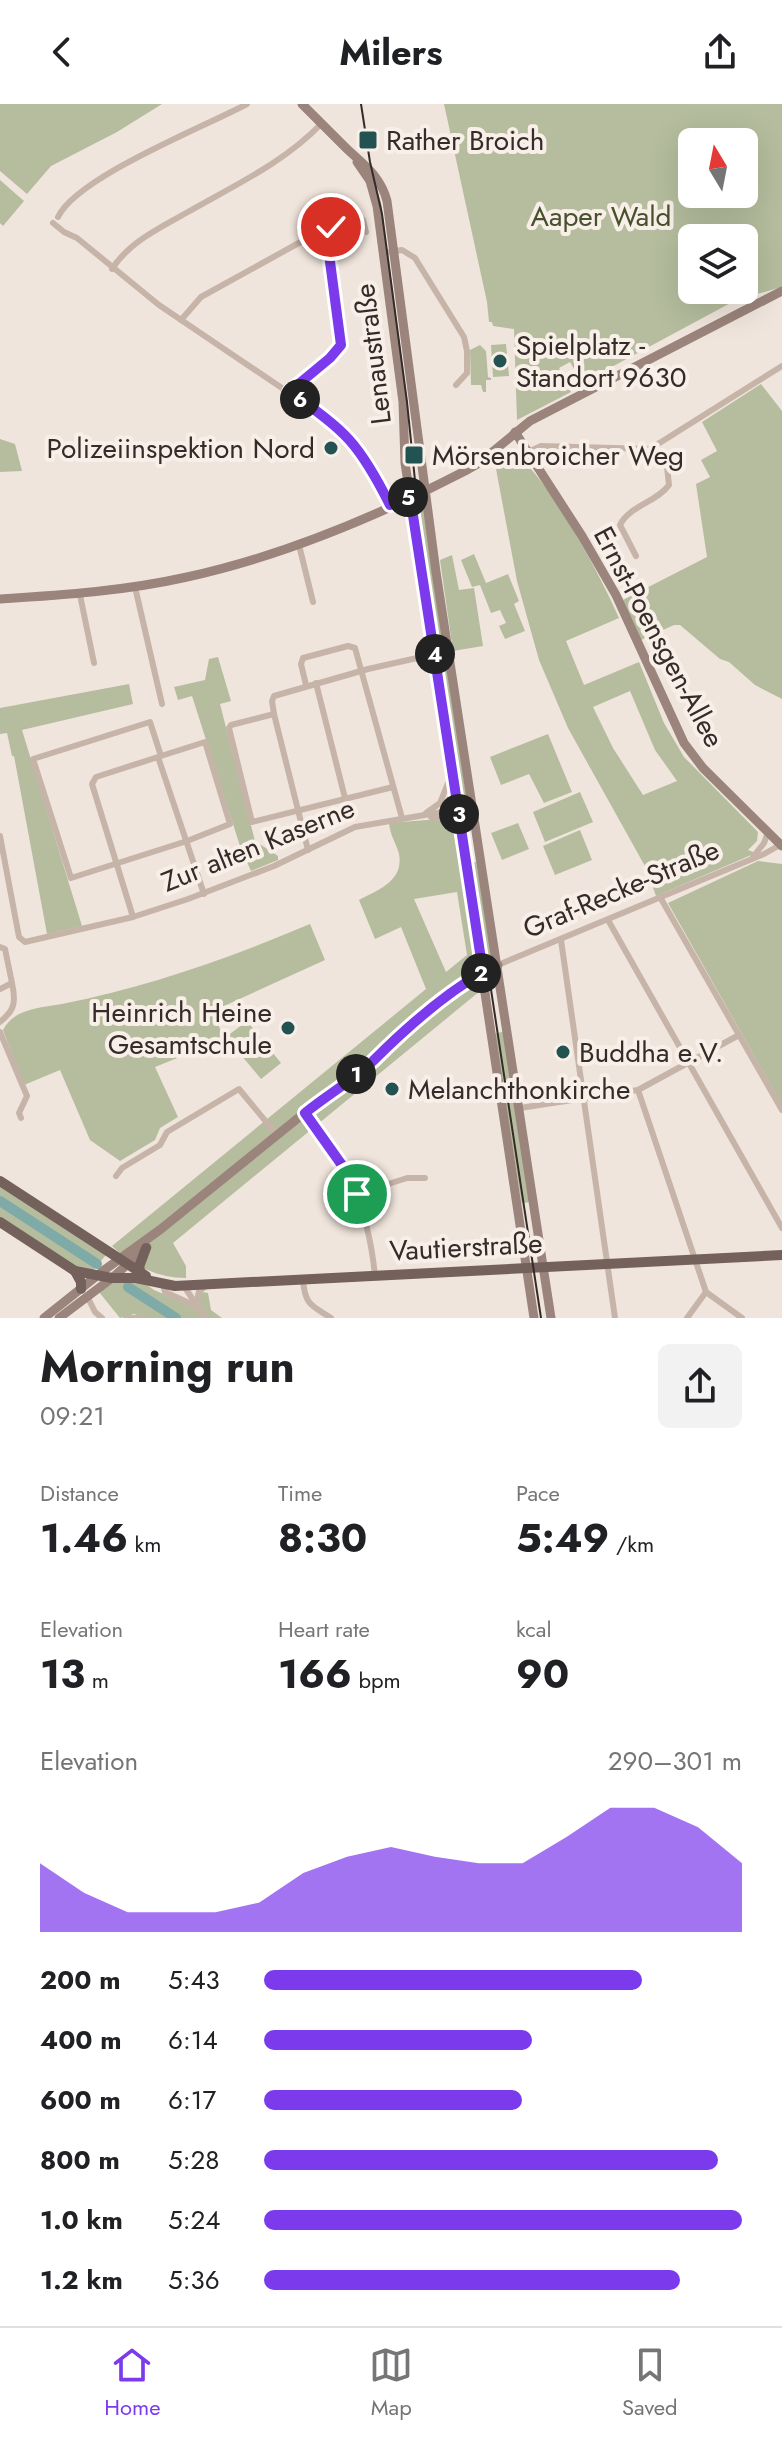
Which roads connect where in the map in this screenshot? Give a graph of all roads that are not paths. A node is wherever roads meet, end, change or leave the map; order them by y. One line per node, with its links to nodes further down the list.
1 (247, 104): 7 (street)
2 (302, 104): 3 (main road)
3 (322, 123): 6 (main road); 7 (street)
4 (366, 232): 5 (street)
5 (319, 237): 9 (street); 12 (street)
6 (389, 252): 11 (street); 17 (main road, Lenaustraße); 18 (main road, Lenaustraße)
7 (112, 269): 9 (street)
8 (782, 291): 13 (main road)
9 (181, 320): 12 (street)
10 (782, 366): 14 (street)
11 (456, 385)
12 (289, 392): 19 (street)
13 (515, 432): 15 (main road); 16 (main road, Ernst-Poensgen-Allee)
14 (654, 447): 16 (street); 21 (street)
15 (498, 448): 16 (main road); 17 (main road)
16 (528, 452): 44 (main road, Ernst-Poensgen-Allee)
17 (426, 490): 18 (main road); 39 (main road, Lenaustraße)
18 (410, 496): 19 (main road); 26 (main road, Lenaustraße)
19 (390, 505): 20 (main road)
20 (299, 545): 22 (main road); 25 (street)
21 (636, 556)
22 (135, 587): 23 (main road); 31 (street)
23 (80, 595): 24 (main road); 27 (street)
24 (0, 599)
25 (313, 602)
26 (435, 654): 28 (street); 36 (main road, Lenaustraße)
27 (94, 663)
28 (362, 672): 29 (street); 30 (street); 37 (street)
29 (316, 683): 30 (street); 38 (street)
30 (306, 685): 33 (street)
31 (162, 704)
32 (146, 711): 34 (street)
33 (274, 714): 41 (street); 41 (street)
34 (150, 722): 35 (street); 51 (street)
35 (160, 756): 47 (street); 47 (street); 51 (street)
36 (452, 763): 40 (main road, Lenaustraße); 42 (street)
37 (393, 787): 38 (street); 43 (street)
38 (345, 798): 41 (street)
39 (471, 807): 40 (street, Zur alten Kaserne); 58 (main road, Lenaustraße)
40 (458, 809): 42 (street, Zur alten Kaserne); 45 (main road, Lenaustraße)
41 (298, 810): 49 (street)
42 (419, 816): 43 (street, Zur alten Kaserne); 45 (street, Zur alten Kaserne)
43 (402, 818): 49 (street, Zur alten Kaserne)
44 (768, 832): 48 (main road, Ernst-Poensgen-Allee); 50 (street, Graf-Recke-Straße)
45 (462, 835): 58 (main road, Lenaustraße)
46 (0, 840): 54 (street, Zur alten Kaserne)
47 (187, 841): 51 (street); 52 (street)
48 (781, 845): 50 (street, Graf-Recke-Straße)
49 (308, 850): 52 (street, Zur alten Kaserne)
50 (753, 857): 53 (street, Graf-Recke-Straße)
51 (116, 863): 54 (street)
52 (204, 894): 54 (street, Zur alten Kaserne)
53 (660, 897): 55 (street, Graf-Recke-Straße); 66 (street)
54 (133, 917)
55 (608, 920): 56 (street, Graf-Recke-Straße); 67 (street)
56 (561, 940): 58 (street, Graf-Recke-Straße); 69 (street)
57 (2, 947): 59 (street)
58 (490, 969): 60 (main road, Graf-Recke-Straße); 62 (main road); 70 (main road)
59 (12, 983): 61 (street); 64 (street)
60 (464, 984): 62 (main road); 72 (main road, Graf-Recke-Straße)
61 (0, 989)
62 (486, 996): 88 (main road)
63 (0, 1009): 64 (street)
64 (2, 1021)
65 (0, 1032): 73 (street)
66 (739, 1035): 67 (street); 71 (street)
67 (690, 1062): 68 (street); 80 (street)
68 (638, 1090): 69 (street); 84 (street)
69 (584, 1099): 70 (street); 86 (street)
70 (520, 1108): 87 (main road)
71 (782, 1110)
72 (305, 1113): 74 (main road, Graf-Recke-Straße); 78 (street)
73 (21, 1118)
74 (277, 1135): 75 (street); 81 (main road, Graf-Recke-Straße)
75 (116, 1176)
76 (425, 1178): 78 (street)
77 (0, 1181): 85 (main road)
78 (357, 1194): 92 (street)
79 (0, 1222): 89 (main road)
80 (782, 1228)
81 (161, 1229): 82 (main road, Graf-Recke-Straße); 85 (main road, Graf-Recke-Straße)
82 (146, 1248): 85 (main road, Graf-Recke-Straße); 90 (main road)
83 (782, 1255): 84 (main road, Vautierstraße)
84 (697, 1260): 86 (main road, Vautierstraße); 99 (street)
85 (124, 1262): 90 (main road); 91 (main road, Graf-Recke-Straße); 93 (main road, Graf-Recke-Straße)
86 (607, 1264): 87 (main road, Vautierstraße); 110 (street)
87 (544, 1267): 88 (main road, Vautierstraße); 101 (main road)
88 (527, 1268): 92 (main road, Vautierstraße); 101 (main road); 109 (main road)
89 (75, 1271): 91 (main road, Vautierstraße); 98 (main road)
90 (141, 1273): 95 (main road)
91 (97, 1276): 93 (main road, Vautierstraße); 98 (main road, Graf-Recke-Straße)
92 (375, 1276): 94 (main road, Vautierstraße)
93 (112, 1278): 95 (main road, Vautierstraße); 98 (main road, Graf-Recke-Straße)
94 (303, 1280): 96 (main road, Vautierstraße); 108 (street)
95 (158, 1282): 97 (main road, Vautierstraße); 100 (street)
96 (208, 1285): 97 (main road, Vautierstraße); 100 (street)
97 (184, 1286): 100 (street)
98 (84, 1292): 102 (main road, Graf-Recke-Straße); 103 (main road, Graf-Recke-Straße); 104 (street)
99 (706, 1292): 111 (street); 112 (street)
100 (196, 1306): 107 (street)
101 (551, 1317)
102 (44, 1318)
103 (59, 1318)
104 (102, 1318)
105 (126, 1318): 106 (street)
106 (143, 1318)
107 (205, 1318)
108 (331, 1318)
109 (534, 1318)
110 (615, 1318)
111 (687, 1318)
112 (742, 1318)

